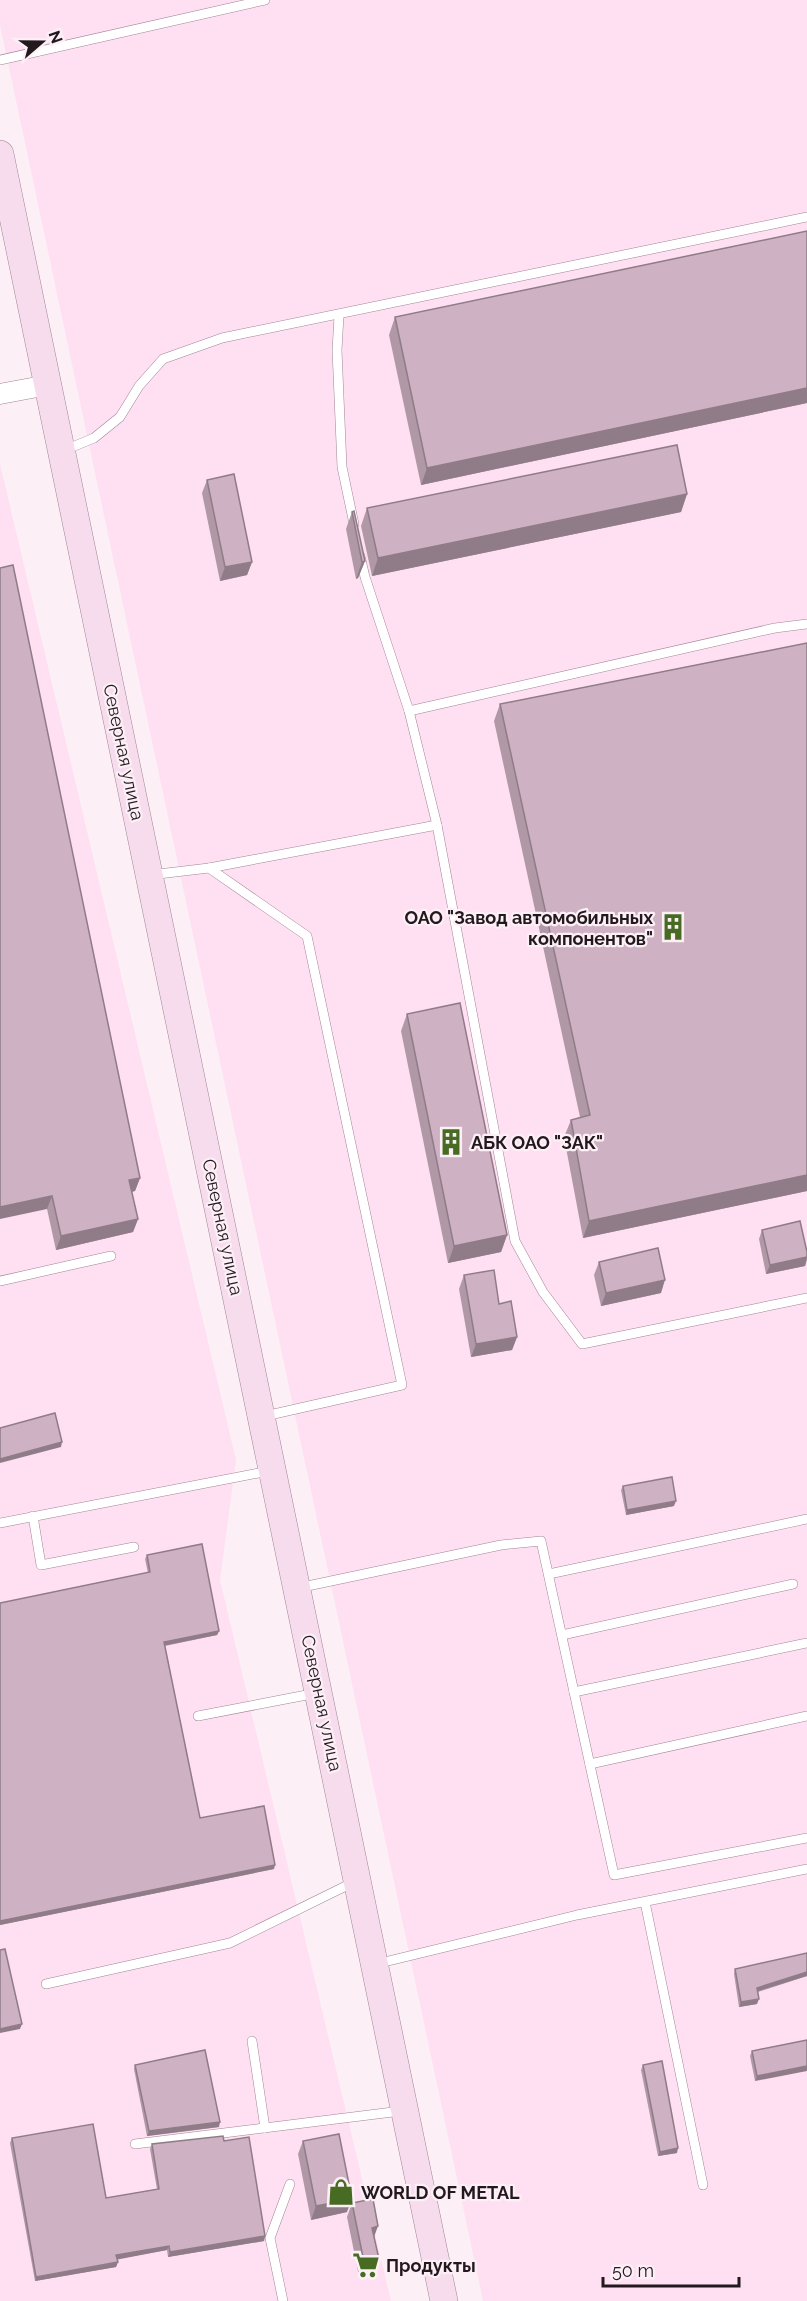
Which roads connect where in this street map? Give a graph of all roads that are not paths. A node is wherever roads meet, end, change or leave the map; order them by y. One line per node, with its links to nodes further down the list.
1 (265, 0): 2 (lane)
2 (0, 60)
3 (0, 154): 6 (main road, Северная улица)
4 (807, 217): 5 (lane)
5 (339, 316): 8 (lane); 9 (lane)
6 (48, 385): 7 (street); 8 (main road, Северная улица)
7 (0, 394)
8 (63, 451): 15 (main road, Северная улица)
9 (355, 533)
10 (358, 544): 12 (lane)
11 (807, 624): 12 (lane)
12 (410, 711): 13 (lane)
13 (437, 825): 14 (lane); 18 (lane)
14 (209, 868): 15 (lane); 19 (lane)
15 (150, 875): 19 (main road, Северная улица)
16 (111, 1256): 17 (lane)
17 (0, 1281)
18 (807, 1298)
19 (262, 1416): 20 (main road, Северная улица)
20 (274, 1470): 21 (lane); 27 (main road, Северная улица)
21 (33, 1516): 23 (lane); 24 (lane)
22 (807, 1519): 25 (lane)
23 (0, 1523)
24 (134, 1547)
25 (549, 1574): 27 (lane); 28 (lane)
26 (793, 1584): 28 (lane)
27 (298, 1588): 31 (main road, Северная улица)
28 (562, 1635): 30 (lane)
29 (807, 1643): 30 (lane)
30 (574, 1692): 34 (lane)
31 (320, 1693): 32 (lane); 37 (main road, Северная улица)
32 (198, 1716)
33 (807, 1716): 34 (lane)
34 (590, 1764): 35 (lane)
35 (807, 1838)
36 (807, 1869): 38 (lane)
37 (358, 1880): 39 (main road, Северная улица); 40 (lane)
38 (645, 1902): 39 (lane); 46 (lane)
39 (376, 1964): 42 (main road, Северная улица)
40 (46, 1984)
41 (252, 2041): 43 (lane)
42 (407, 2110): 43 (lane); 48 (main road, Северная улица)
43 (265, 2128): 44 (lane)
44 (135, 2144)
45 (290, 2184): 47 (lane)
46 (703, 2185)
47 (283, 2301)
48 (444, 2301)

